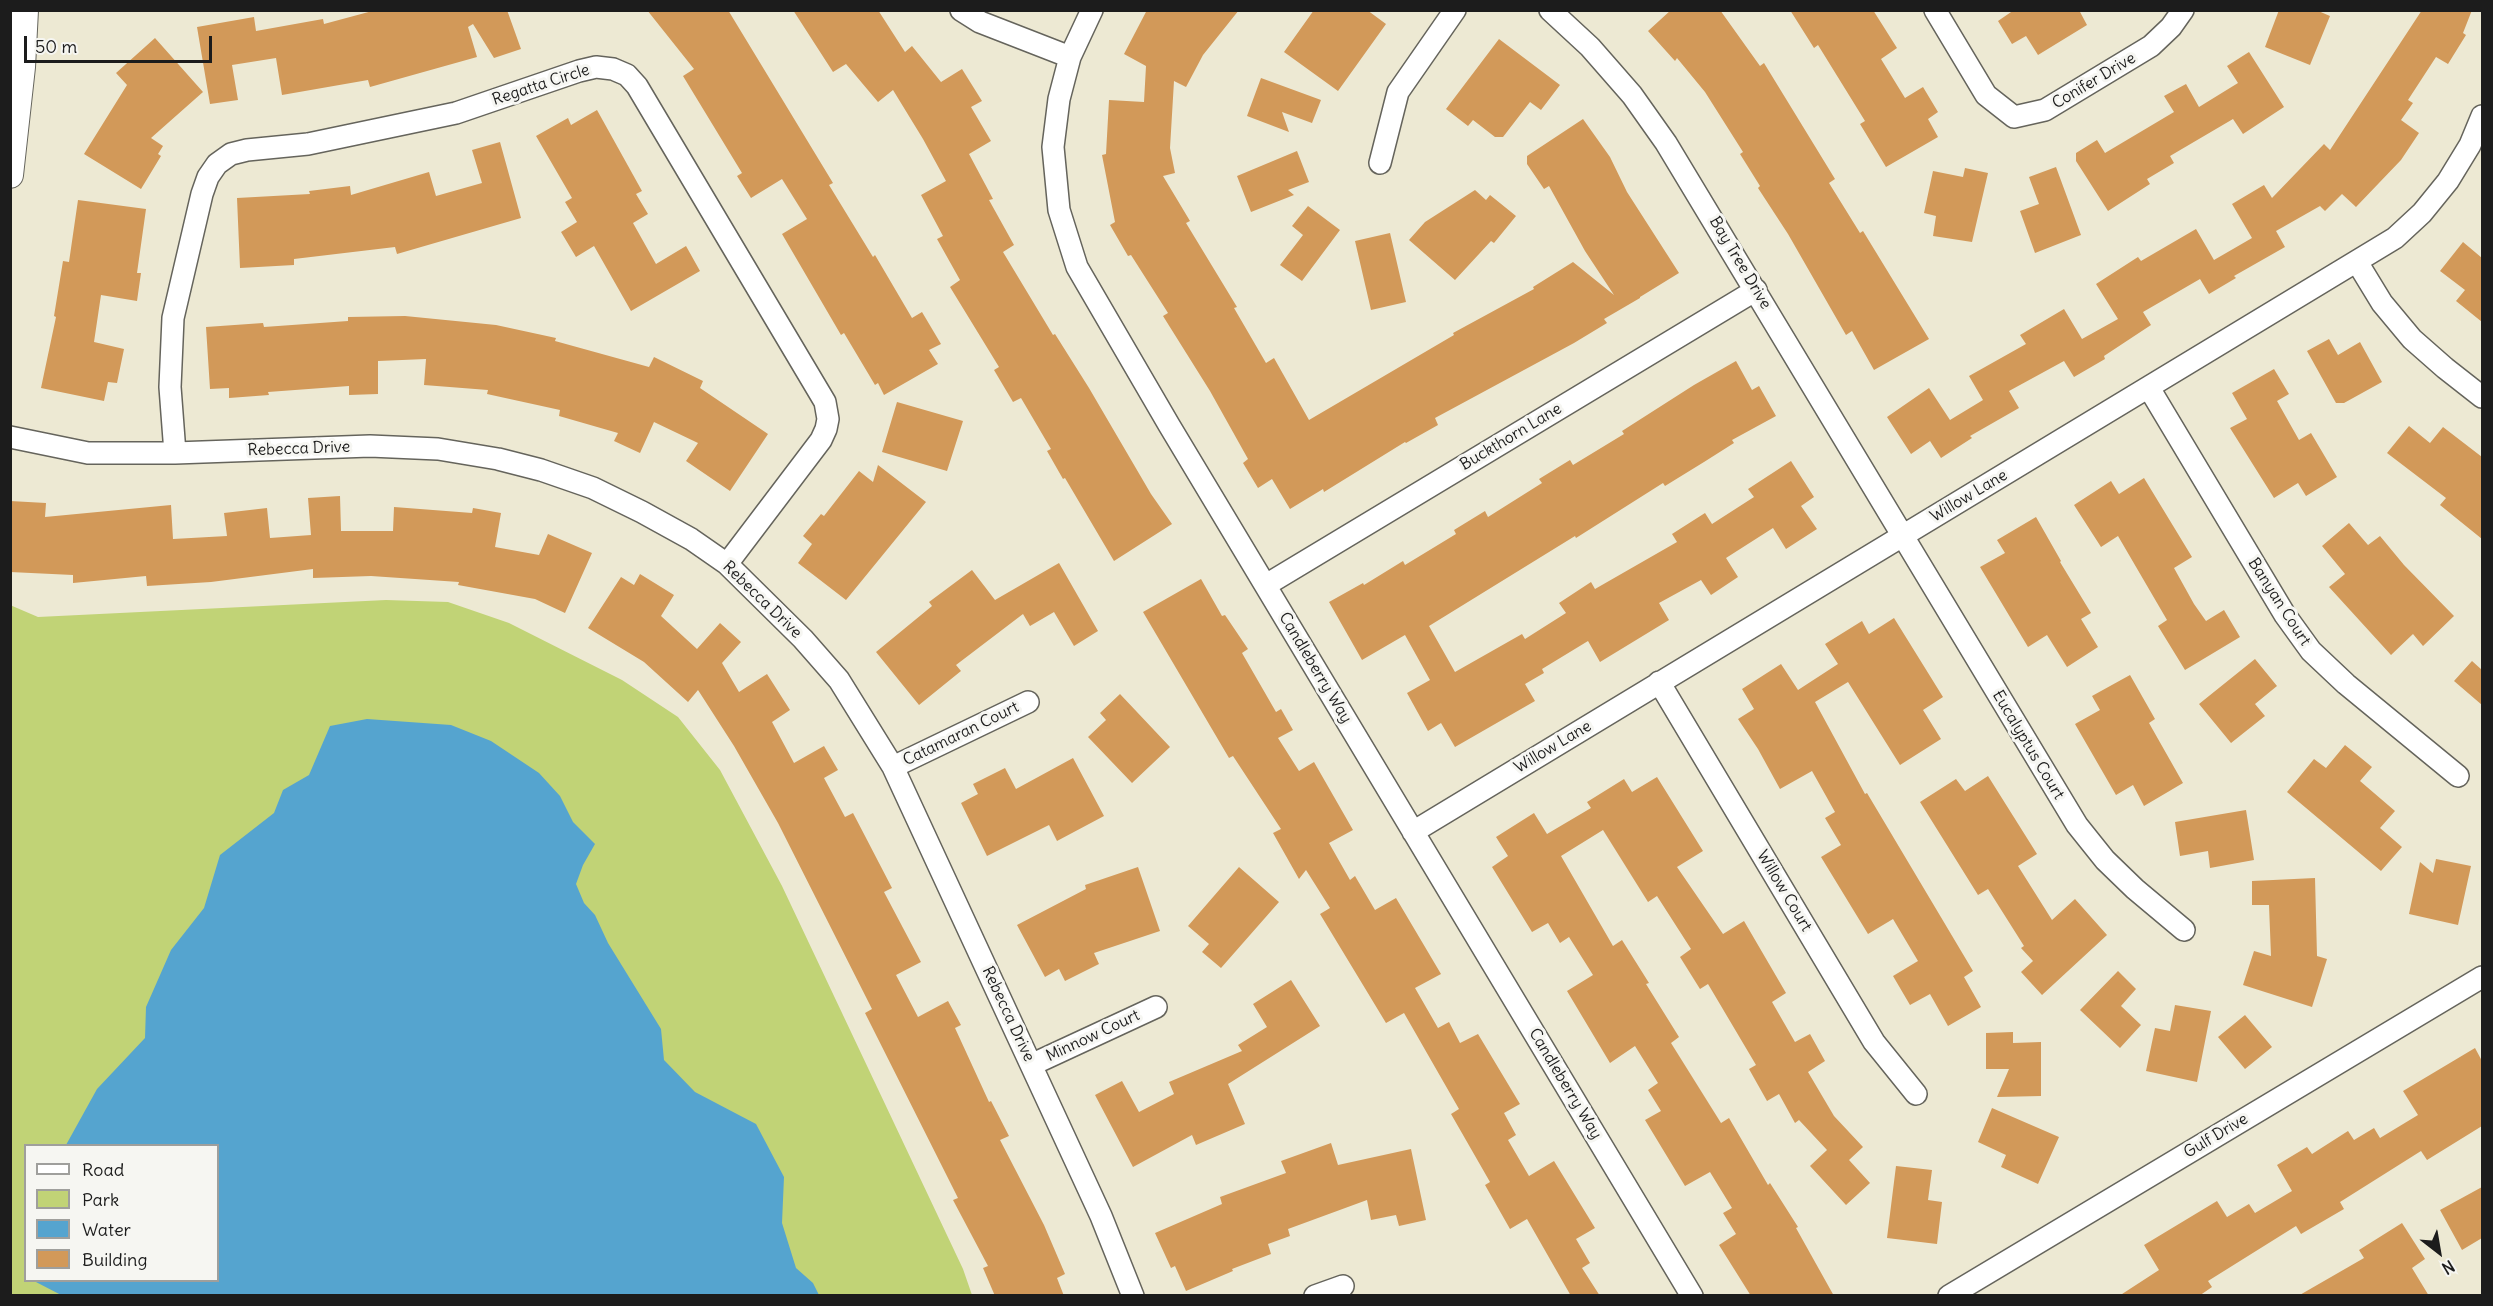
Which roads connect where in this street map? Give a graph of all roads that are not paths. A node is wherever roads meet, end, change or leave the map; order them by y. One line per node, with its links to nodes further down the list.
1 (25, 10): 11 (street)
2 (961, 10): 8 (street)
3 (1092, 10): 8 (street, Candleberry Way)
4 (1455, 10): 10 (street)
5 (1550, 10): 13 (street, Bay Tree Drive)
6 (1935, 10): 7 (street, Conifer Drive)
7 (2183, 10)
8 (1070, 57): 20 (street, Candleberry Way)
9 (2482, 116): 12 (street, Willow Lane)
10 (1380, 163)
11 (10, 175)
12 (2357, 262): 14 (street, Willow Lane); 15 (street)
13 (1756, 290): 18 (street, Bay Tree Drive); 20 (street, Buckthorn Lane)
14 (2149, 388): 18 (street, Willow Lane); 24 (street, Banyan Court)
15 (2482, 397)
16 (10, 437): 17 (street, Rebecca Drive)
17 (175, 453): 19 (street, Rebecca Drive); 19 (street, Regatta Circle)
18 (1902, 536): 21 (street, Willow Lane); 26 (street, Eucalyptus Court)
19 (727, 564): 23 (street, Rebecca Drive)
20 (1266, 585): 25 (street, Candleberry Way)
21 (1659, 682): 25 (street, Willow Lane); 30 (street, Willow Court)
22 (1028, 702): 23 (street, Catamaran Court)
23 (893, 767): 29 (street, Rebecca Drive)
24 (2458, 776)
25 (1413, 832): 34 (street, Candleberry Way)
26 (2184, 930)
27 (2482, 977): 35 (street, Gulf Drive)
28 (1156, 1007): 29 (street, Minnow Court)
29 (1031, 1065): 32 (street, Rebecca Drive)
30 (1916, 1094)
31 (1343, 1286): 33 (street)
32 (1133, 1296)
33 (1315, 1296)
34 (1692, 1296)
35 (1949, 1296)

